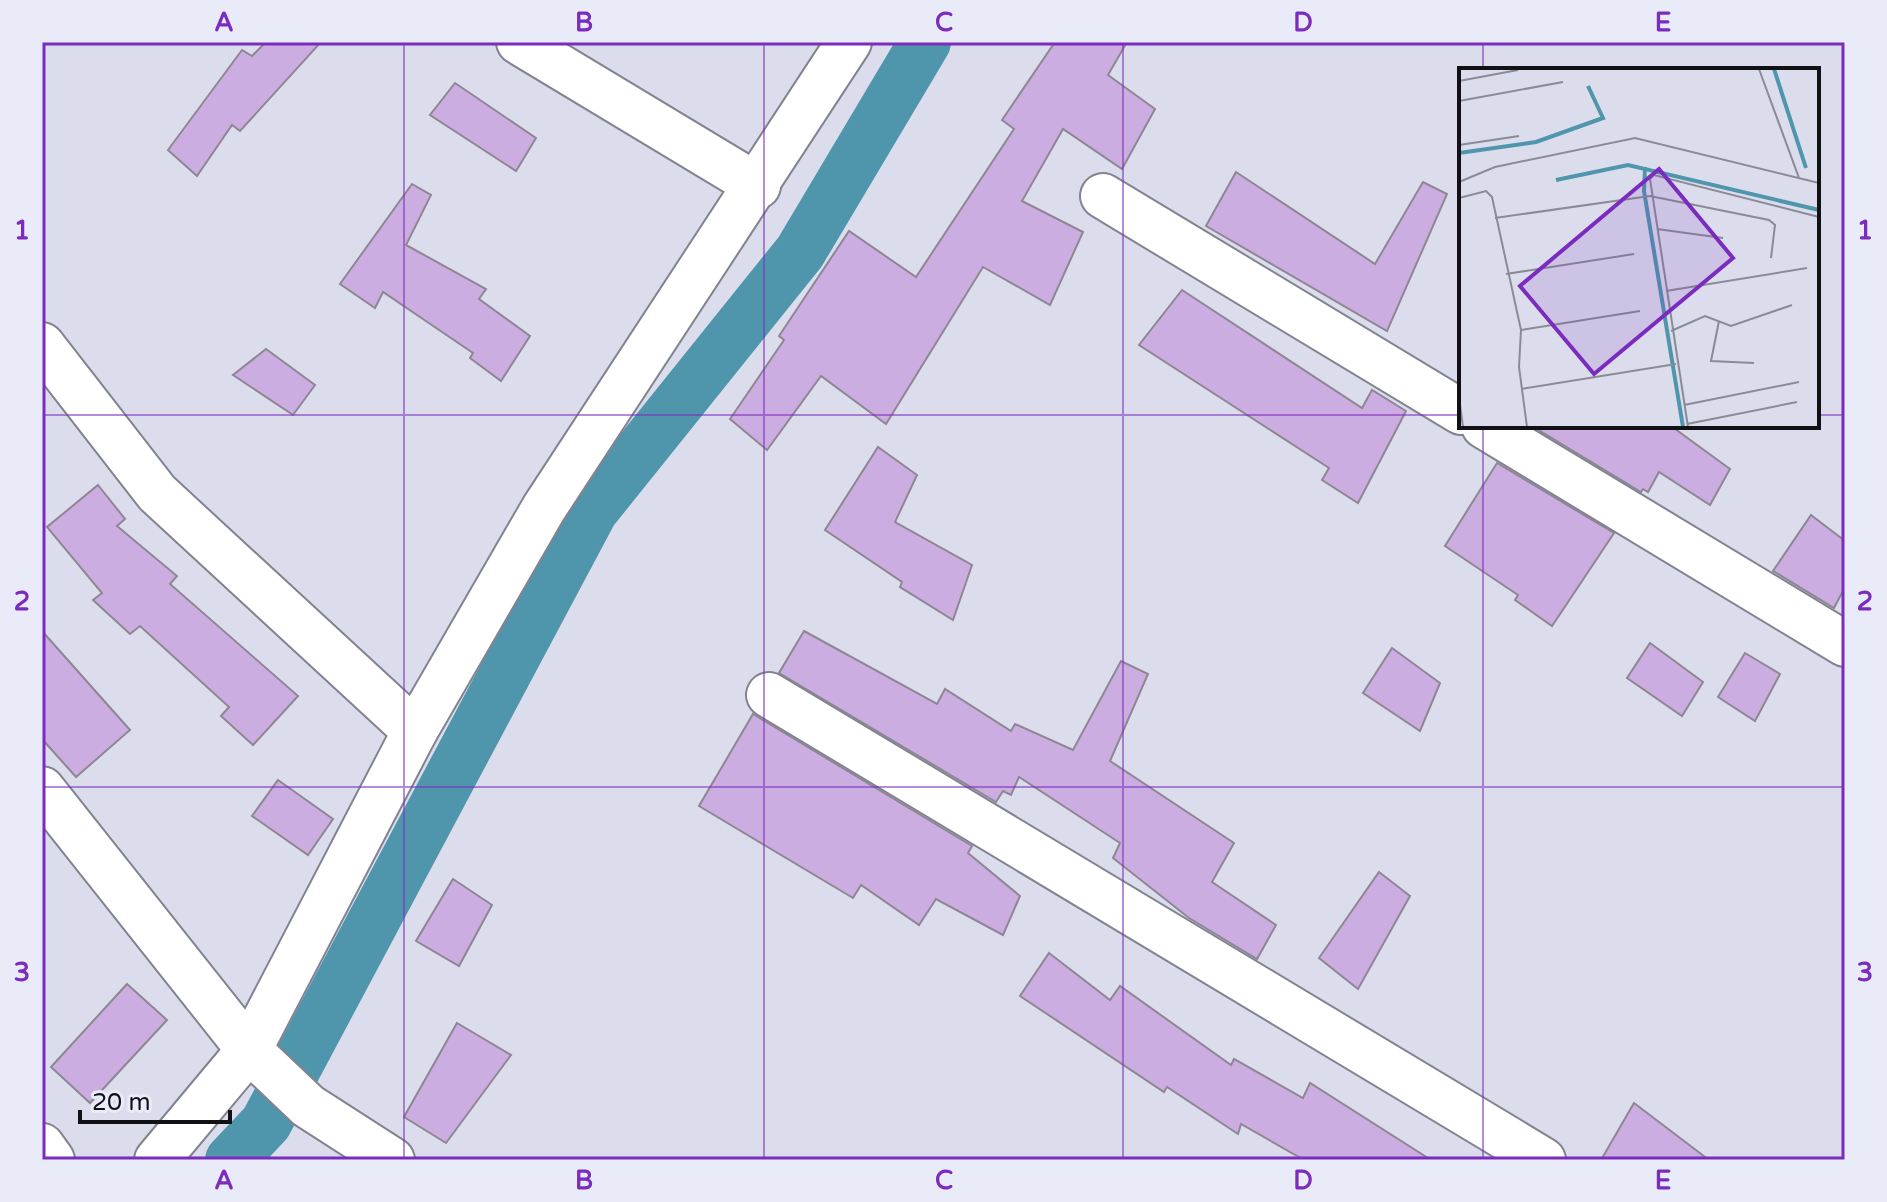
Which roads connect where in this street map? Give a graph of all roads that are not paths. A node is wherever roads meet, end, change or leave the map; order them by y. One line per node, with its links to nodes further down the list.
1 (519, 42): 3 (street)
2 (849, 42): 3 (street)
3 (758, 186): 10 (street)
4 (1103, 196): 6 (street)
5 (42, 345): 10 (street)
6 (1459, 411)
7 (1487, 428): 8 (street)
8 (1845, 644)
9 (769, 695): 17 (street)
10 (415, 731): 12 (street)
11 (42, 789): 12 (street)
12 (256, 1058): 15 (street); 16 (street)
13 (42, 1146): 14 (street)
14 (52, 1160)
15 (157, 1160)
16 (392, 1160)
17 (1543, 1160)

